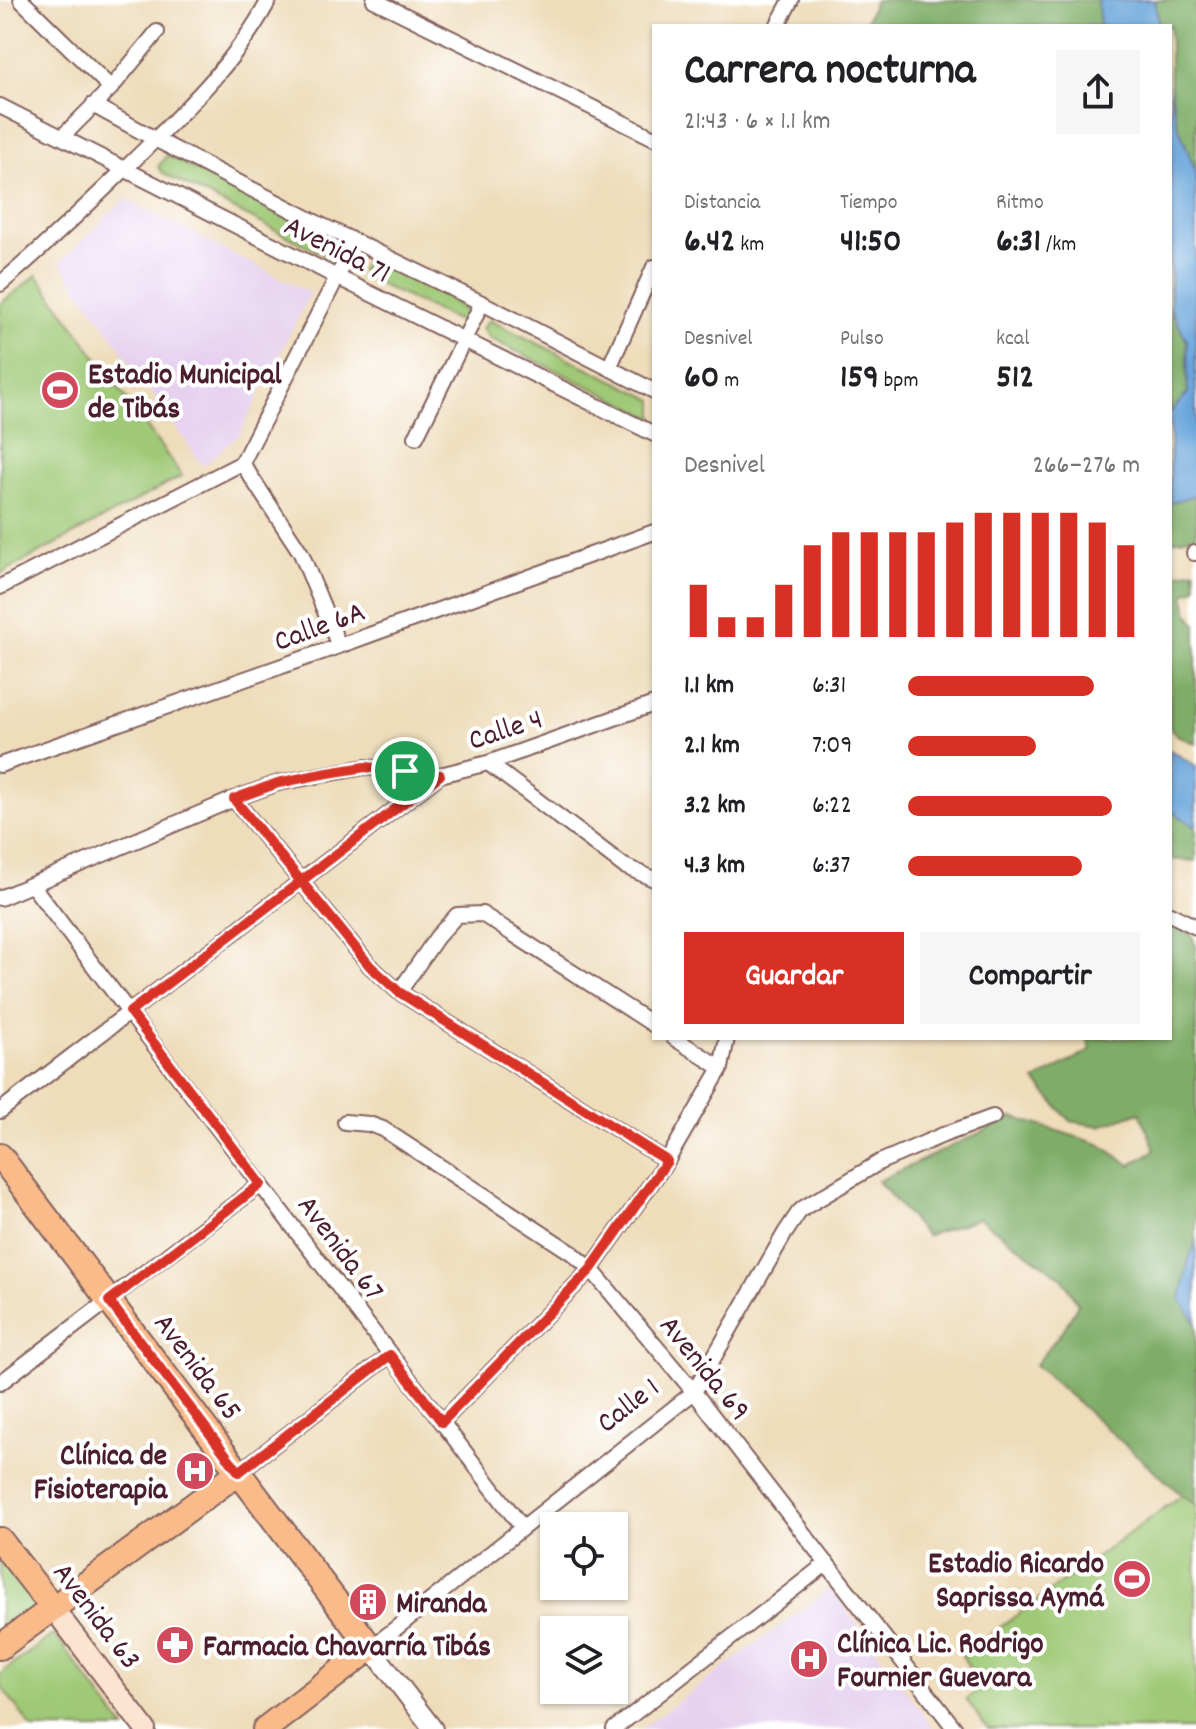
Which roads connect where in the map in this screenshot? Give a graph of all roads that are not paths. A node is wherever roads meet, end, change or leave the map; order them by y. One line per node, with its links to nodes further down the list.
1 (21, 0): 7 (street)
2 (269, 0): 12 (street)
3 (374, 0): 11 (street)
4 (791, 0): 5 (street)
5 (778, 24)
6 (157, 32): 7 (street)
7 (111, 88): 8 (street)
8 (93, 105): 10 (street); 12 (street, Avenida 71)
9 (0, 106): 10 (street, Avenida 71)
10 (62, 137): 13 (street, Avenida 71)
11 (652, 137)
12 (155, 139): 13 (street); 14 (street, Avenida 71)
13 (124, 170): 16 (street, Avenida 71); 17 (street)
14 (355, 242): 16 (street); 18 (street, Avenida 71)
15 (652, 271): 20 (street)
16 (337, 277): 19 (street, Avenida 71); 24 (street)
17 (0, 284)
18 (482, 303): 19 (street); 20 (street, Avenida 71)
19 (463, 340): 22 (street, Avenida 71); 23 (street)
20 (609, 368): 21 (street, Avenida 71)
21 (652, 390)
22 (652, 433)
23 (416, 437)
24 (242, 463): 26 (street); 27 (street)
25 (652, 533): 27 (street, Calle 6A)
26 (0, 587)
27 (339, 646): 30 (street, Calle 6A)
28 (652, 705): 29 (street, Calle 4)
29 (488, 763): 31 (street, Calle 4); 33 (street)
30 (0, 765)
31 (440, 775): 32 (street); 34 (street, Calle 4)
32 (234, 799): 34 (street); 35 (street)
33 (652, 878)
34 (302, 881): 39 (street); 40 (street, Calle 4)
35 (32, 885): 36 (street); 40 (street, Avenida 67)
36 (0, 898)
37 (1172, 915): 38 (street)
38 (1196, 927)
39 (399, 992): 41 (street); 49 (street)
40 (130, 1012): 45 (street, Calle 4); 50 (street, Avenida 67)
41 (652, 1024)
42 (677, 1040): 44 (street)
43 (727, 1040): 44 (street)
44 (721, 1068): 49 (street)
45 (0, 1111)
46 (993, 1117): 55 (street, Calle 1)
47 (345, 1122): 51 (street, Avenida 69)
48 (0, 1156): 52 (main road, Avenida 65)
49 (667, 1161): 51 (street)
50 (261, 1184): 52 (street); 53 (street, Avenida 67)
51 (591, 1269): 55 (street, Avenida 69); 56 (street)
52 (109, 1301): 54 (street); 57 (main road, Avenida 65)
53 (390, 1355): 56 (street, Avenida 67); 57 (street)
54 (0, 1383)
55 (694, 1392): 58 (street, Calle 1); 60 (street, Avenida 69)
56 (442, 1422): 58 (street, Avenida 67)
57 (239, 1472): 61 (main road); 63 (main road, Avenida 65)
58 (522, 1527): 63 (street, Calle 1)
59 (0, 1540): 61 (main road, Avenida 63)
60 (827, 1563): 67 (street); 68 (street, Avenida 69)
61 (53, 1608): 62 (main road); 64 (main road, Avenida 63)
62 (0, 1647)
63 (371, 1648): 65 (main road, Calle 1); 66 (street, Avenida 65)
64 (145, 1729)
65 (265, 1729)
66 (433, 1729)
67 (614, 1729)
68 (955, 1729)

